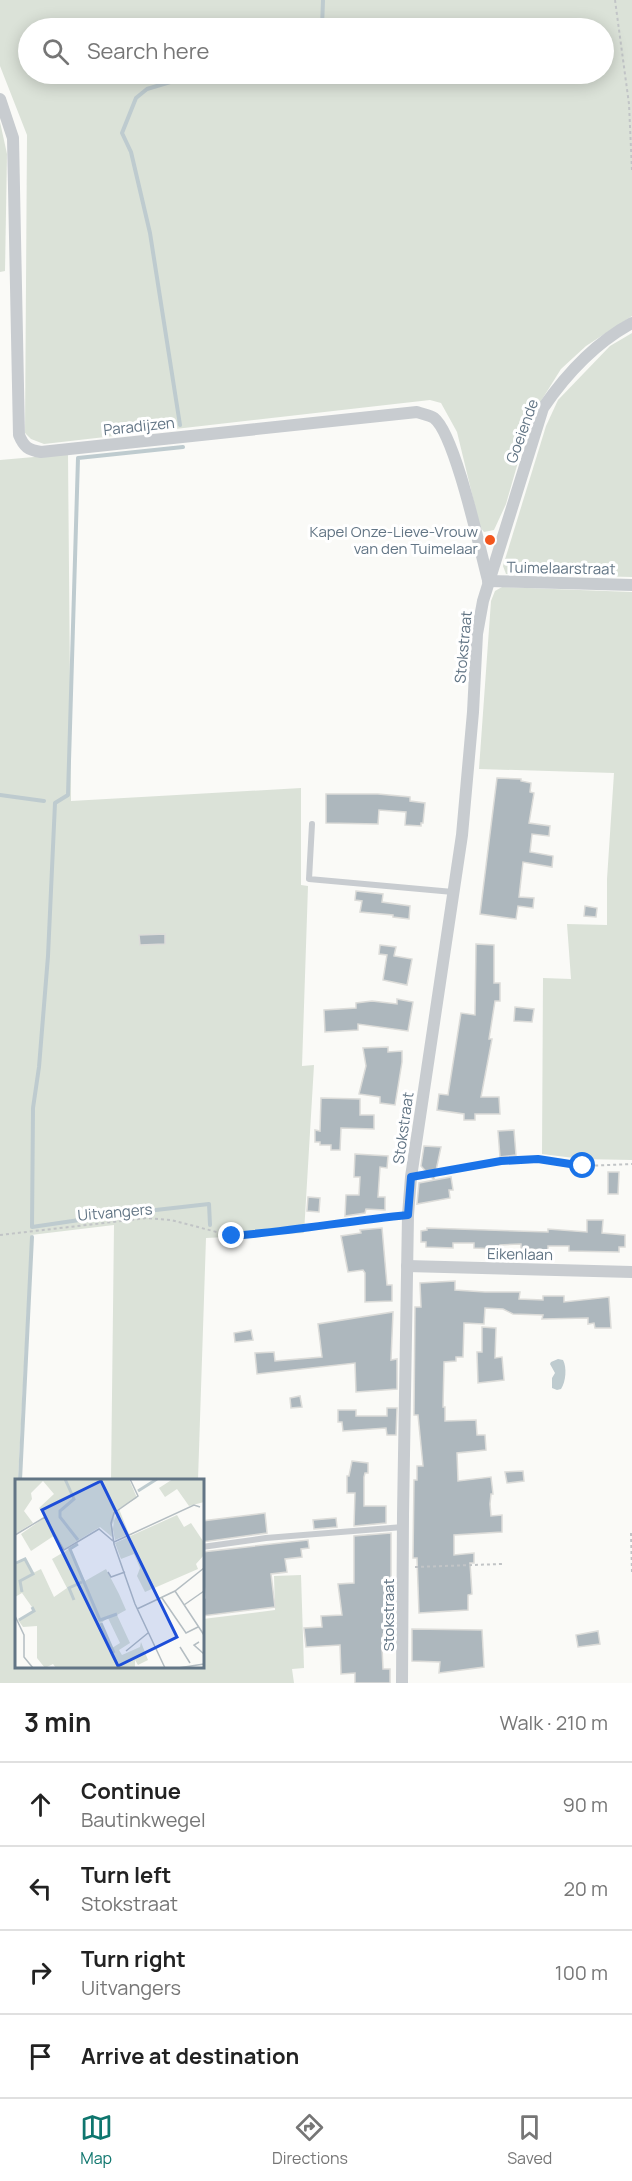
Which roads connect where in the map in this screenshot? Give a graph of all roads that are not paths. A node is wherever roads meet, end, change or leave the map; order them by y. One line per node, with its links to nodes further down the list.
1 (0, 99): 3 (street, Paradijzen)
2 (632, 323): 3 (street, Goeiende)
3 (488, 581): 4 (street, Tuimelaarstraat); 6 (street, Stokstraat)
4 (632, 585)
5 (312, 824): 6 (lane)
6 (454, 892): 7 (street, Stokstraat)
7 (407, 1266): 8 (street, Eikenlaan); 9 (street, Stokstraat)
8 (632, 1272)
9 (403, 1527): 10 (lane); 11 (street, Stokstraat)
10 (204, 1547)
11 (402, 1683)

